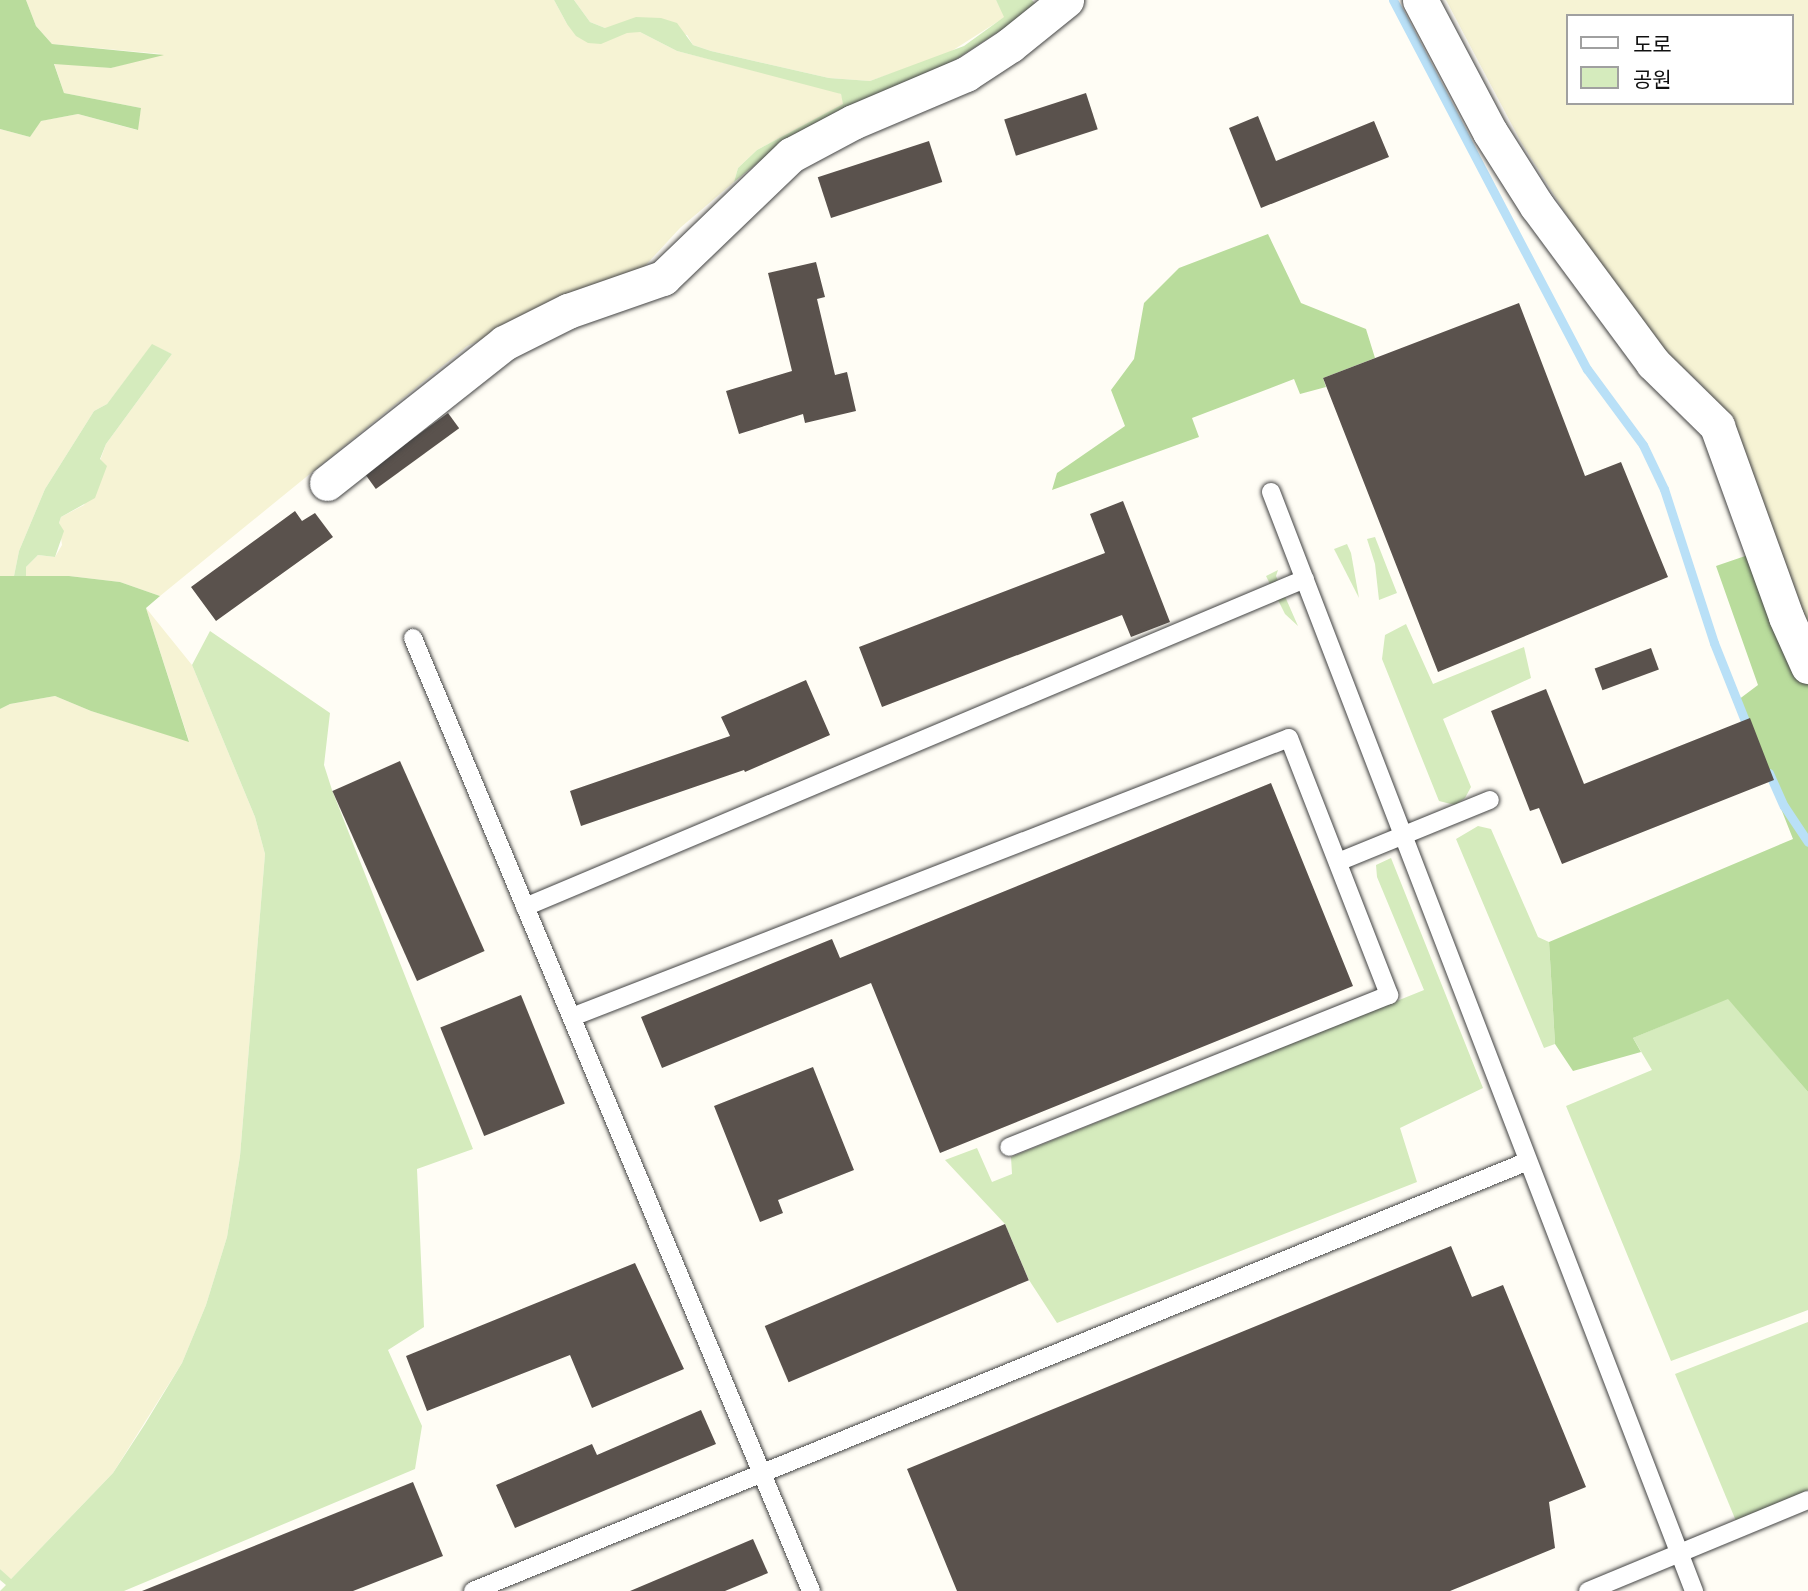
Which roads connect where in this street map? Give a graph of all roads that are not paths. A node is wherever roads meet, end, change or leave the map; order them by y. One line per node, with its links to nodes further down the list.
1 (1066, 0): 3 (street)
2 (1420, 0): 7 (street)
3 (327, 483)
4 (1271, 492): 5 (lane)
5 (1304, 579): 9 (lane); 11 (lane)
6 (413, 638): 11 (lane)
7 (1808, 666)
8 (1490, 800): 9 (lane)
9 (1404, 836): 10 (lane); 14 (lane)
10 (1338, 862): 12 (lane); 13 (lane)
11 (525, 907): 12 (lane)
12 (572, 1017): 15 (lane)
13 (1009, 1147)
14 (1528, 1161): 15 (lane); 17 (lane)
15 (763, 1472): 18 (lane); 19 (lane)
16 (1808, 1500): 17 (lane)
17 (1679, 1553): 20 (lane); 21 (lane)
18 (473, 1591)
19 (811, 1591)
20 (1588, 1591)
21 (1694, 1591)

